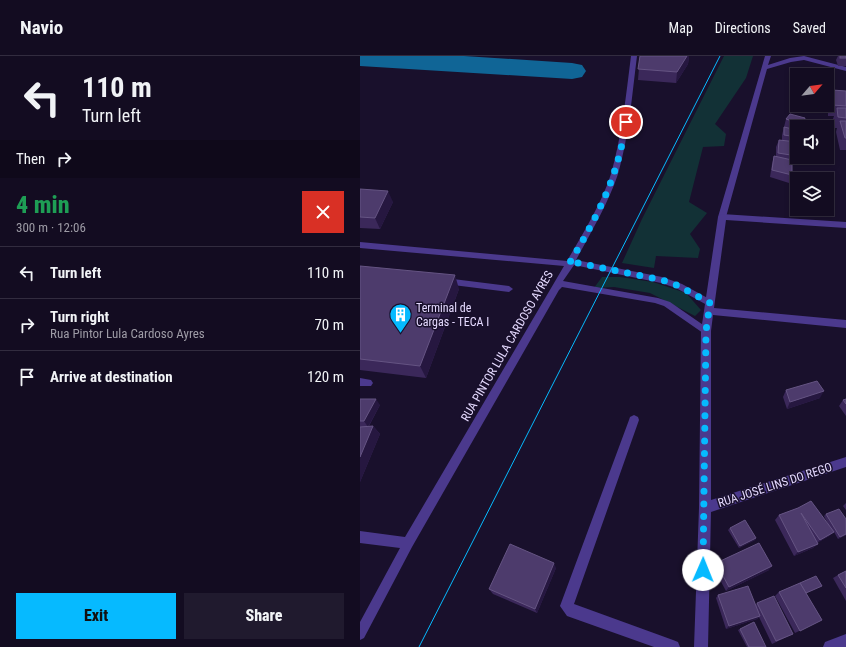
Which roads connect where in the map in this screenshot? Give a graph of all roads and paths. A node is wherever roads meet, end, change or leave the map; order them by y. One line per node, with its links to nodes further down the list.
1 (634, 56): 8 (lane, RUA PINTOR LULA CARDOSO AYRES)
2 (768, 56): 3 (lane)
3 (765, 68): 4 (lane); 5 (lane)
4 (846, 70)
5 (722, 216): 6 (street); 12 (street)
6 (846, 225)
7 (360, 245): 8 (lane)
8 (569, 264): 10 (lane, RUA PINTOR LULA CARDOSO AYRES); 12 (lane)
9 (438, 280): 11 (lane)
10 (557, 287): 14 (lane); 19 (lane, RUA PINTOR LULA CARDOSO AYRES)
11 (509, 289)
12 (709, 307): 13 (street); 14 (street)
13 (846, 324)
14 (706, 331): 17 (street)
15 (634, 420): 22 (street)
16 (846, 462): 17 (street, RUA JOSÉ LINS DO REGO)
17 (705, 508): 23 (street)
18 (360, 537): 19 (lane)
19 (408, 543): 20 (lane, RUA PINTOR LULA CARDOSO AYRES)
20 (360, 634)
21 (846, 641): 24 (street)
22 (673, 647)
23 (701, 647)
24 (830, 647)

